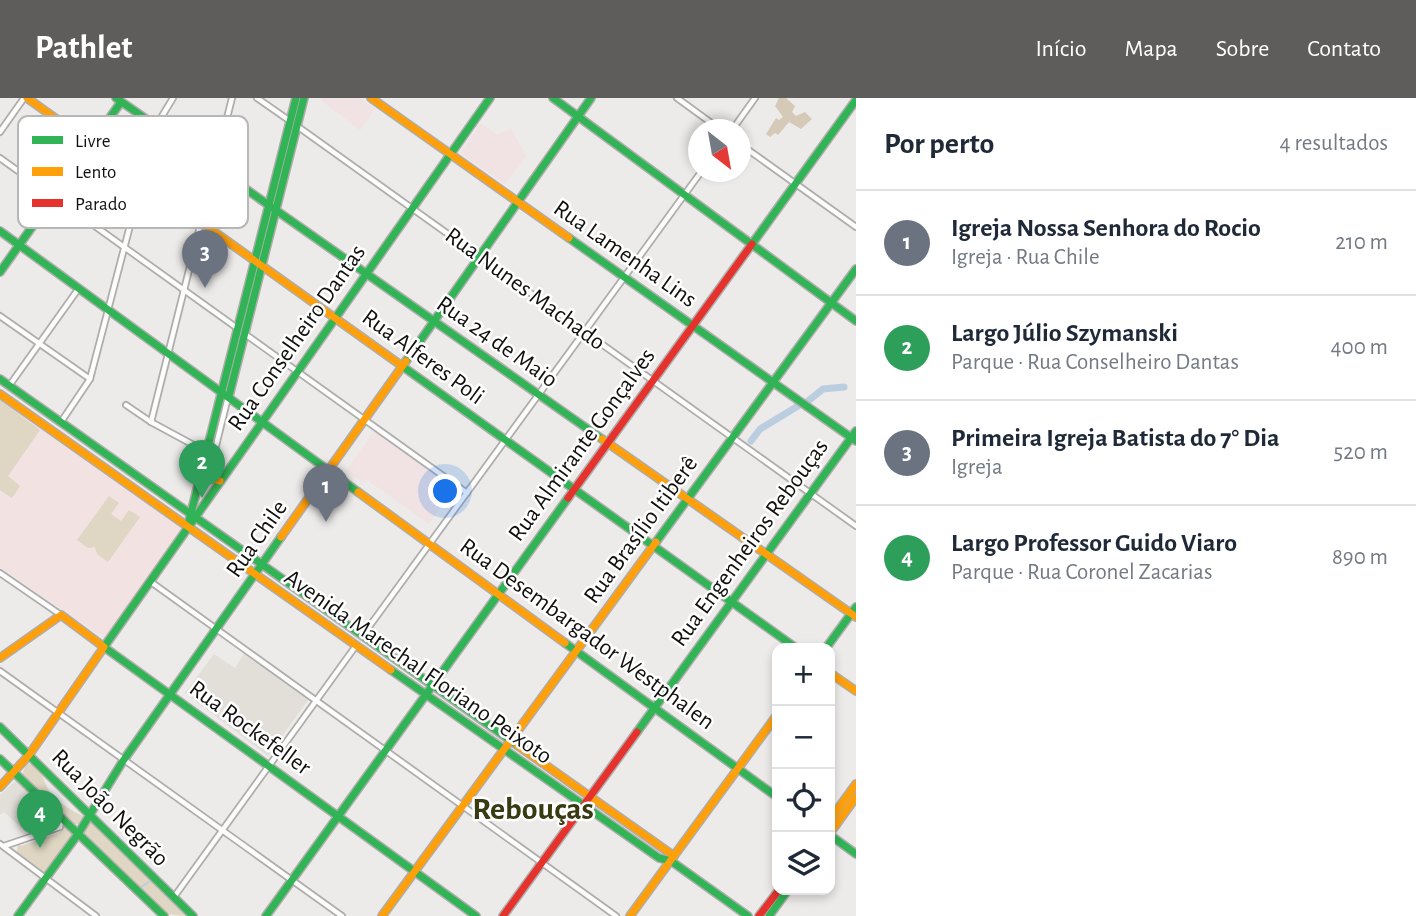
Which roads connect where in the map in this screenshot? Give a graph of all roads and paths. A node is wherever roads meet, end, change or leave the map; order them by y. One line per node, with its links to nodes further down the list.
1 (25, 98): 15 (main road, Rua Alferes Poli); 24 (street)
2 (173, 98): 18 (street)
3 (232, 98): 19 (street)
4 (257, 98): 23 (street, Rua Nunes Machado)
5 (296, 98): 23 (main road)
6 (304, 98): 23 (main road)
7 (371, 98): 26 (main road, Rua Lamenha Lins)
8 (490, 98): 26 (main road, Rua Conselheiro Dantas)
9 (552, 98): 20 (main road)
10 (591, 98): 20 (main road, Rua Chile)
11 (677, 98): 21 (street)
12 (755, 98): 22 (street)
13 (120, 99): 16 (main road); 17 (main road, Rua 24 de Maio)
14 (856, 100): 30 (main road, Rua Almirante Gonçalves)
15 (51, 116)
16 (109, 116)
17 (143, 116)
18 (162, 116)
19 (228, 116)
20 (578, 117): 32 (main road); 33 (main road, Rua Chile)
21 (706, 119)
22 (740, 119)
23 (294, 124): 34 (main road); 35 (street, Rua Nunes Machado)
24 (0, 132)
25 (751, 152): 30 (street)
26 (450, 154): 33 (main road, Rua Lamenha Lins); 35 (main road, Rua Conselheiro Dantas)
27 (0, 158): 28 (street)
28 (18, 171)
29 (694, 182): 32 (street)
30 (795, 183): 36 (street); 43 (main road, Rua Almirante Gonçalves)
31 (248, 191): 34 (main road, Rua 24 de Maio)
32 (684, 195): 43 (main road); 50 (street)
33 (518, 202): 45 (main road, Rua Chile); 50 (main road, Rua Lamenha Lins)
34 (272, 208): 46 (main road); 49 (main road, Rua 24 de Maio)
35 (412, 208): 45 (street, Rua Nunes Machado); 49 (main road, Rua Conselheiro Dantas)
36 (856, 227)
37 (31, 228): 44 (main road)
38 (98, 228): 52 (street)
39 (129, 228): 54 (street)
40 (200, 228): 52 (street)
41 (209, 228): 46 (main road, Rua Alferes Poli)
42 (0, 231): 44 (main road, Rua Desembargador Westphalen)
43 (751, 244): 53 (main road); 59 (main road, Rua Almirante Gonçalves)
44 (19, 245): 48 (main road); 51 (main road, Rua Desembargador Westphalen)
45 (479, 257): 57 (main road, Rua Chile); 61 (street, Rua Nunes Machado)
46 (258, 263): 56 (main road, Rua Alferes Poli); 60 (main road)
47 (856, 269): 53 (main road, Rua Brasílio Itiberê)
48 (0, 272)
49 (366, 274): 56 (main road, Rua Conselheiro Dantas); 57 (main road, Rua 24 de Maio)
50 (624, 277): 59 (main road, Rua Lamenha Lins); 61 (street)
51 (79, 288): 54 (main road, Rua Desembargador Westphalen); 62 (street)
52 (184, 290): 60 (street); 63 (street)
53 (831, 302): 58 (main road); 69 (main road, Rua Brasílio Itiberê)
54 (108, 309): 63 (main road, Rua Desembargador Westphalen); 67 (street)
55 (0, 316): 62 (street)
56 (335, 318): 64 (main road, Rua Alferes Poli); 65 (main road, Rua Conselheiro Dantas)
57 (434, 321): 64 (main road, Rua Chile); 73 (main road, Rua 24 de Maio)
58 (856, 321)
59 (692, 325): 68 (main road, Rua Almirante Gonçalves); 69 (main road, Rua Lamenha Lins)
60 (241, 331): 65 (street); 72 (main road)
61 (584, 332): 68 (street, Rua Nunes Machado); 73 (street)
62 (39, 343): 67 (street); 70 (street)
63 (168, 353): 72 (main road, Rua Desembargador Westphalen); 78 (street)
64 (402, 366): 75 (main road, Rua Chile); 81 (main road, Rua Alferes Poli)
65 (298, 371): 75 (street); 76 (main road, Rua Conselheiro Dantas)
66 (0, 379): 70 (main road, Avenida Marechal Floriano Peixoto)
67 (90, 379): 77 (street)
68 (652, 380): 80 (street, Rua Nunes Machado); 82 (main road, Rua Almirante Gonçalves)
69 (773, 382): 79 (main road, Rua Lamenha Lins); 80 (main road, Rua Brasílio Itiberê)
70 (9, 386): 77 (main road, Avenida Marechal Floriano Peixoto)
71 (0, 394): 94 (main road, Avenida Marechal Floriano Peixoto)
72 (225, 394): 76 (main road, Rua Desembargador Westphalen); 83 (main road)
73 (539, 394): 81 (street); 82 (main road, Rua 24 de Maio)
74 (127, 405): 78 (street)
75 (364, 419): 84 (main road, Rua Chile); 89 (street)
76 (263, 421): 84 (main road, Rua Desembargador Westphalen); 87 (main road, Rua Conselheiro Dantas)
77 (61, 422): 92 (main road, Avenida Marechal Floriano Peixoto)
78 (151, 422): 83 (street)
79 (854, 437): 90 (main road, Rua Engenheiros Rebouças)
80 (733, 438): 90 (street, Rua Nunes Machado); 91 (main road, Rua Brasílio Itiberê)
81 (505, 440): 88 (main road, Rua Alferes Poli); 89 (street)
82 (607, 442): 88 (main road, Rua Almirante Gonçalves); 91 (main road, Rua 24 de Maio)
83 (210, 455): 85 (street); 86 (main road)
84 (329, 470): 95 (main road, Rua Desembargador Westphalen); 98 (main road, Rua Chile)
85 (208, 478): 86 (main road); 87 (main road)
86 (199, 481): 92 (main road)
87 (220, 481): 92 (main road, Rua Conselheiro Dantas)
88 (573, 489): 96 (main road, Rua Alferes Poli); 102 (main road, Rua Almirante Gonçalves)
89 (467, 493): 95 (street)
90 (811, 494): 93 (street, Rua Nunes Machado); 97 (main road, Rua Engenheiros Rebouças)
91 (688, 499): 96 (main road, Rua Brasílio Itiberê); 97 (main road, Rua 24 de Maio)
92 (193, 515): 94 (main road, Rua Conselheiro Dantas); 98 (main road, Avenida Marechal Floriano Peixoto)
93 (856, 526)
94 (187, 528): 100 (main road, Avenida Marechal Floriano Peixoto); 101 (main road, Rua Conselheiro Dantas)
95 (430, 544): 102 (main road, Rua Desembargador Westphalen); 107 (street)
96 (653, 546): 103 (main road, Rua Alferes Poli); 112 (main road, Rua Brasílio Itiberê)
97 (766, 554): 103 (main road, Rua Engenheiros Rebouças); 104 (main road, Rua 24 de Maio)
98 (262, 564): 100 (main road, Rua Chile); 107 (main road, Avenida Marechal Floriano Peixoto)
99 (0, 573): 105 (street, Rua Rockefeller)
100 (254, 576): 106 (main road, Rua Chile); 110 (main road, Avenida Marechal Floriano Peixoto)
101 (150, 581): 106 (street); 111 (main road, Rua Conselheiro Dantas)
102 (498, 593): 112 (main road, Rua Desembargador Westphalen); 116 (main road, Rua Almirante Gonçalves)
103 (731, 602): 108 (main road, Rua Alferes Poli); 121 (main road, Rua Engenheiros Rebouças)
104 (854, 613): 109 (main road)
105 (61, 615): 111 (main road, Rua Rockefeller); 113 (main road)
106 (217, 628): 118 (main road, Rua Chile); 120 (street)
107 (363, 635): 116 (main road, Avenida Marechal Floriano Peixoto)
108 (789, 643)
109 (830, 643)
110 (355, 646): 119 (main road, Avenida Marechal Floriano Peixoto); 120 (street)
111 (104, 647): 118 (main road, Rua Rockefeller); 122 (main road, Rua Conselheiro Dantas)
112 (577, 651): 121 (main road, Rua Desembargador Westphalen); 125 (main road, Rua Brasílio Itiberê)
113 (0, 658)
114 (0, 671): 122 (street)
115 (835, 676): 117 (main road)
116 (432, 684): 119 (main road, Rua Almirante Gonçalves); 125 (main road, Avenida Marechal Floriano Peixoto)
117 (856, 691)
118 (170, 695): 130 (main road, Rua Chile); 131 (main road, Rua Rockefeller)
119 (424, 695): 126 (main road, Rua Almirante Gonçalves); 127 (main road, Avenida Marechal Floriano Peixoto)
120 (317, 699): 126 (street); 131 (street)
121 (654, 707): 132 (main road, Rua Desembargador Westphalen); 137 (main road, Rua Engenheiros Rebouças)
122 (57, 714): 128 (main road, Rua Conselheiro Dantas); 130 (street)
123 (772, 722): 132 (main road)
124 (0, 727): 128 (main road, Rua João Negrão)
125 (511, 740): 127 (main road, Rua Brasílio Itiberê); 137 (main road, Avenida Marechal Floriano Peixoto)
126 (385, 749): 139 (street); 144 (main road, Rua Almirante Gonçalves)
127 (504, 750): 139 (main road, Rua Brasílio Itiberê); 140 (main road, Avenida Marechal Floriano Peixoto)
128 (29, 755): 133 (main road, Rua Conselheiro Dantas); 143 (main road, Rua João Negrão)
129 (0, 759): 133 (main road)
130 (123, 761): 143 (main road, Rua Chile); 145 (street)
131 (268, 765): 144 (main road, Rua Rockefeller); 145 (street)
132 (738, 768): 136 (main road, Rua Desembargador Westphalen); 151 (main road)
133 (16, 772): 135 (main road, Rua Conselheiro Dantas); 142 (main road)
134 (856, 784): 141 (main road)
135 (0, 787)
136 (772, 793)
137 (590, 796): 140 (main road, Rua Engenheiros Rebouças); 151 (main road, Avenida Marechal Floriano Peixoto)
138 (856, 797): 146 (main road)
139 (464, 804): 152 (street); 153 (main road, Rua Brasílio Itiberê)
140 (583, 806): 151 (main road, Avenida Marechal Floriano Peixoto); 152 (main road, Rua Engenheiros Rebouças)
141 (835, 813)
142 (59, 814): 147 (main road); 149 (street)
143 (89, 814): 147 (main road, Rua Chile); 158 (main road, Rua João Negrão)
144 (337, 816): 153 (main road, Rua Rockefeller); 155 (main road, Rua Almirante Gonçalves)
145 (221, 830): 155 (street); 158 (street)
146 (831, 832)
147 (78, 834): 154 (main road, Rua Chile); 159 (main road)
148 (835, 838): 150 (main road)
149 (1, 846): 154 (street)
150 (856, 854)
151 (673, 858): 169 (main road); 170 (main road, Avenida Marechal Floriano Peixoto)
152 (542, 863): 167 (main road, Rua Engenheiros Rebouças); 168 (street)
153 (415, 872): 165 (main road, Rua Brasílio Itiberê); 166 (main road, Rua Rockefeller)
154 (46, 878): 160 (main road, Rua Chile); 161 (street)
155 (291, 880): 163 (main road, Rua Almirante Gonçalves); 164 (street)
156 (775, 895): 171 (main road)
157 (784, 895): 172 (main road)
158 (173, 897): 162 (main road, Rua João Negrão)
159 (162, 915)
160 (18, 916)
161 (96, 916)
162 (193, 916)
163 (266, 916)
164 (342, 916)
165 (382, 916)
166 (476, 916)
167 (503, 916)
168 (616, 916)
169 (630, 916)
170 (748, 916)
171 (760, 916)
172 (769, 916)

